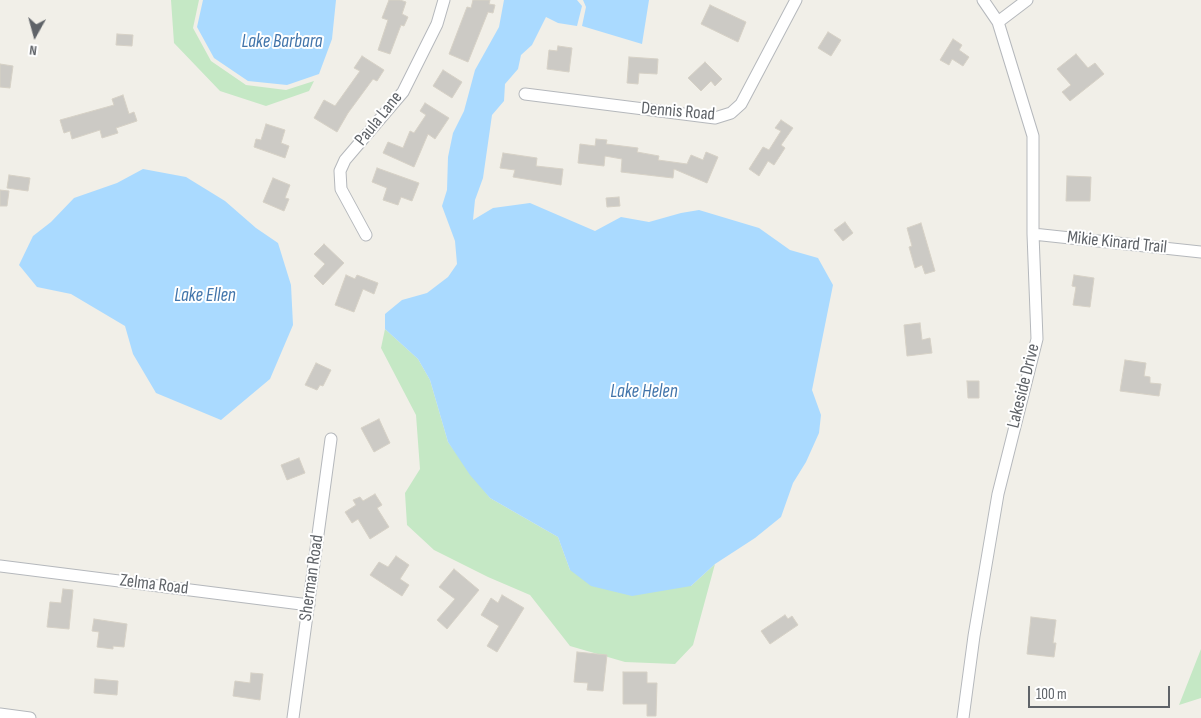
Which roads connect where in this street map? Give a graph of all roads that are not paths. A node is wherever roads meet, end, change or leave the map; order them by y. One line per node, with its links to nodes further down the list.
1 (444, 0): 8 (street, Paula Lane)
2 (796, 0): 6 (street, Dennis Road)
3 (983, 0): 5 (street, Lakeside Drive)
4 (1027, 0): 5 (street)
5 (998, 22): 7 (street, Lakeside Drive)
6 (525, 94)
7 (1033, 234): 9 (street, Mikie Kinard Trail); 16 (street, Lakeside Drive)
8 (366, 235)
9 (1201, 252)
10 (331, 439): 12 (street, Sherman Road)
11 (0, 566): 12 (street, Zelma Road)
12 (309, 605): 15 (street, Sherman Road)
13 (0, 714): 14 (street)
14 (30, 718)
15 (293, 718)
16 (963, 718)

